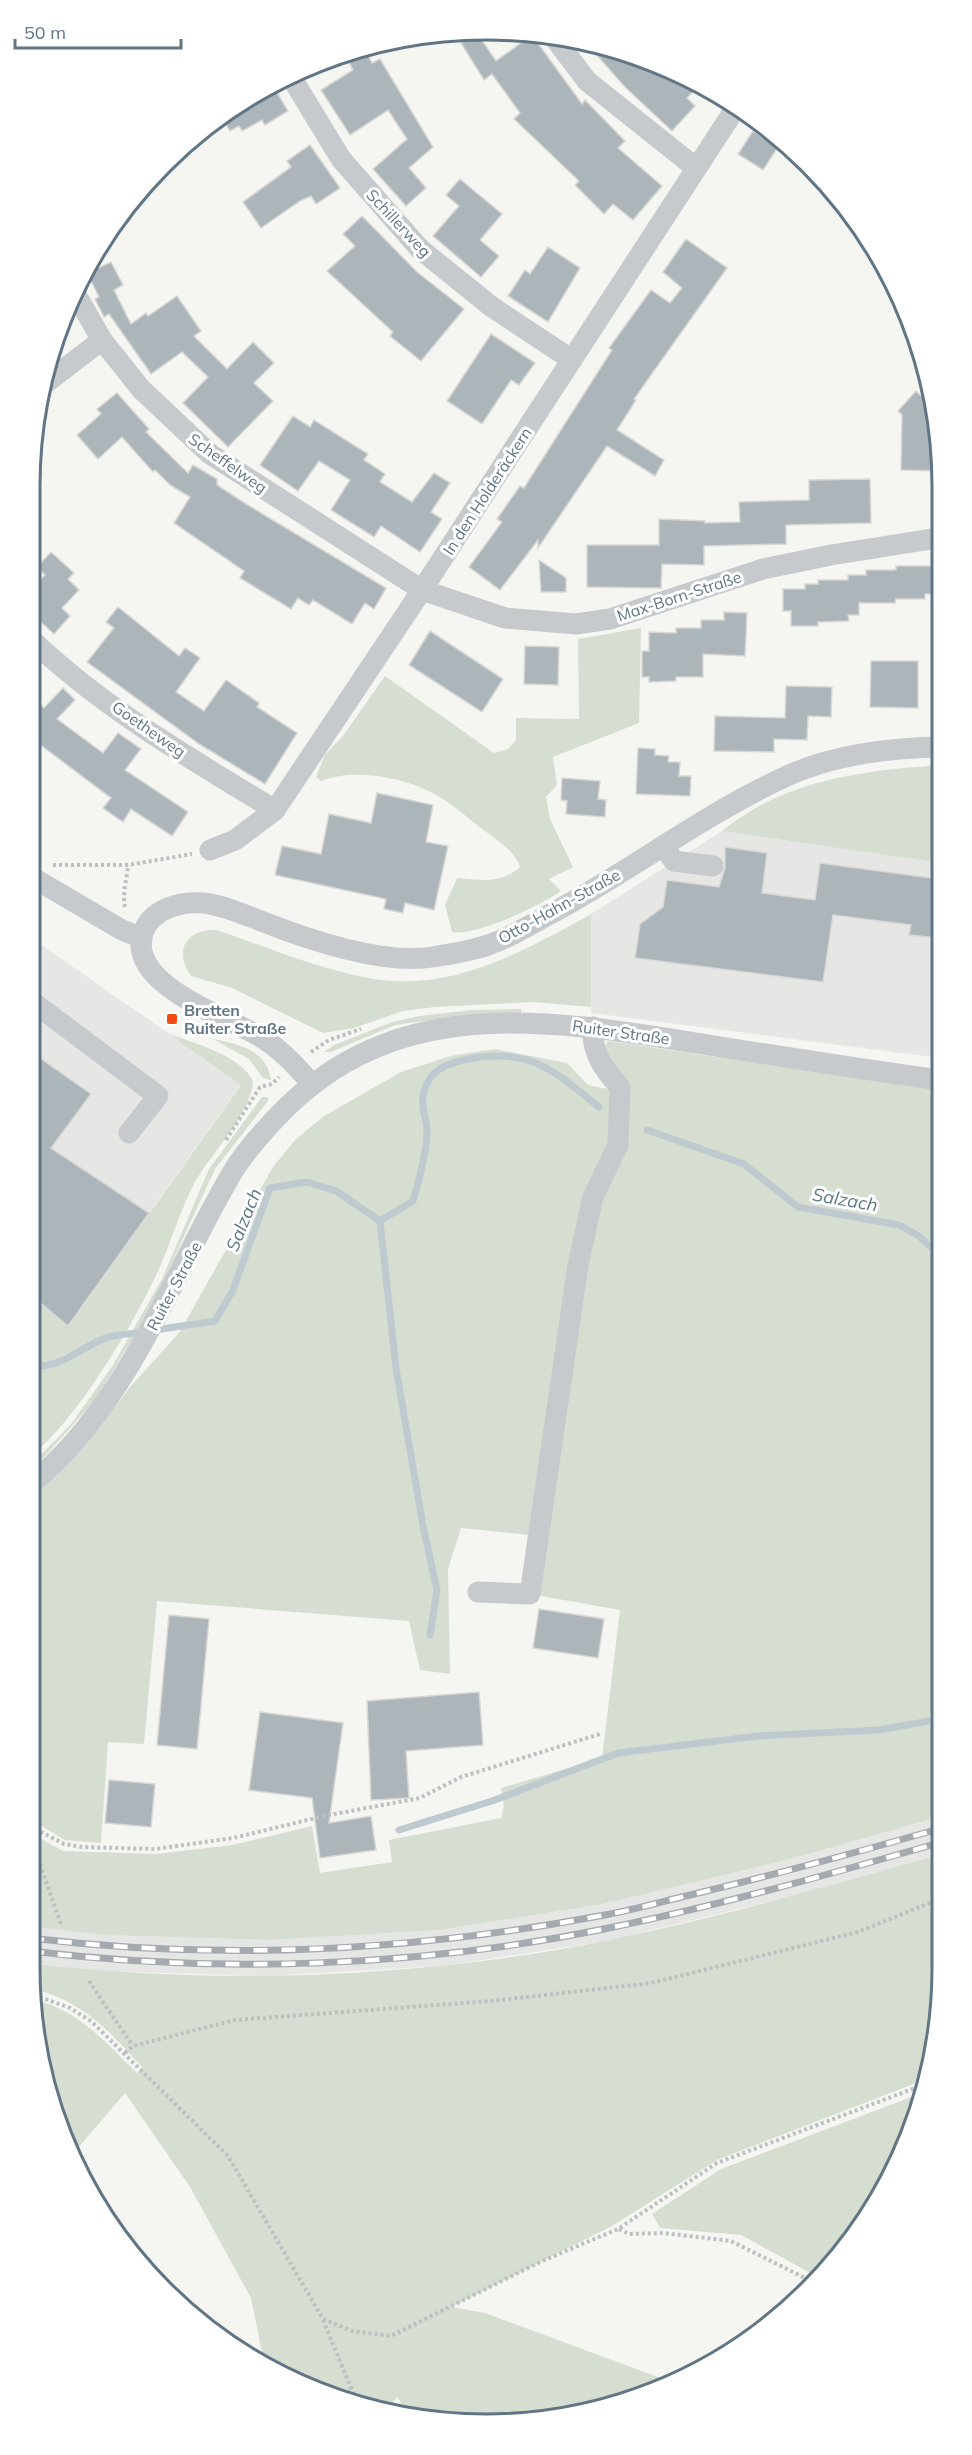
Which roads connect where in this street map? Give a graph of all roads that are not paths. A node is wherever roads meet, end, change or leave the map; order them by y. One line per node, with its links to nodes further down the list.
1 (561, 47): 4 (street)
2 (295, 83): 7 (street, Schillerweg)
3 (731, 114): 4 (street, In den Holderäckern)
4 (696, 168): 7 (street, In den Holderäckern)
5 (80, 302): 6 (street, Scheffelweg)
6 (102, 340): 8 (street); 10 (street, Scheffelweg)
7 (572, 360): 10 (street, In den Holderäckern)
8 (55, 376)
9 (932, 539): 10 (street, Max-Born-Straße)
10 (422, 590): 13 (street, In den Holderäckern)
11 (40, 646): 13 (street, Goetheweg)
12 (932, 747): 14 (street, Otto-Hahn-Straße)
13 (276, 810): 15 (street, In den Holderäckern)
14 (663, 846): 16 (street); 18 (street, Otto-Hahn-Straße)
15 (210, 850)
16 (713, 866)
17 (40, 882): 18 (street)
18 (135, 935): 22 (street)
19 (40, 1008): 23 (street)
20 (592, 1027): 21 (street, Ruiter Straße); 22 (street, Ruiter Straße); 25 (street)
21 (932, 1079)
22 (312, 1084): 24 (street, Ruiter Straße)
23 (129, 1134)
24 (40, 1475)
25 (478, 1592)

